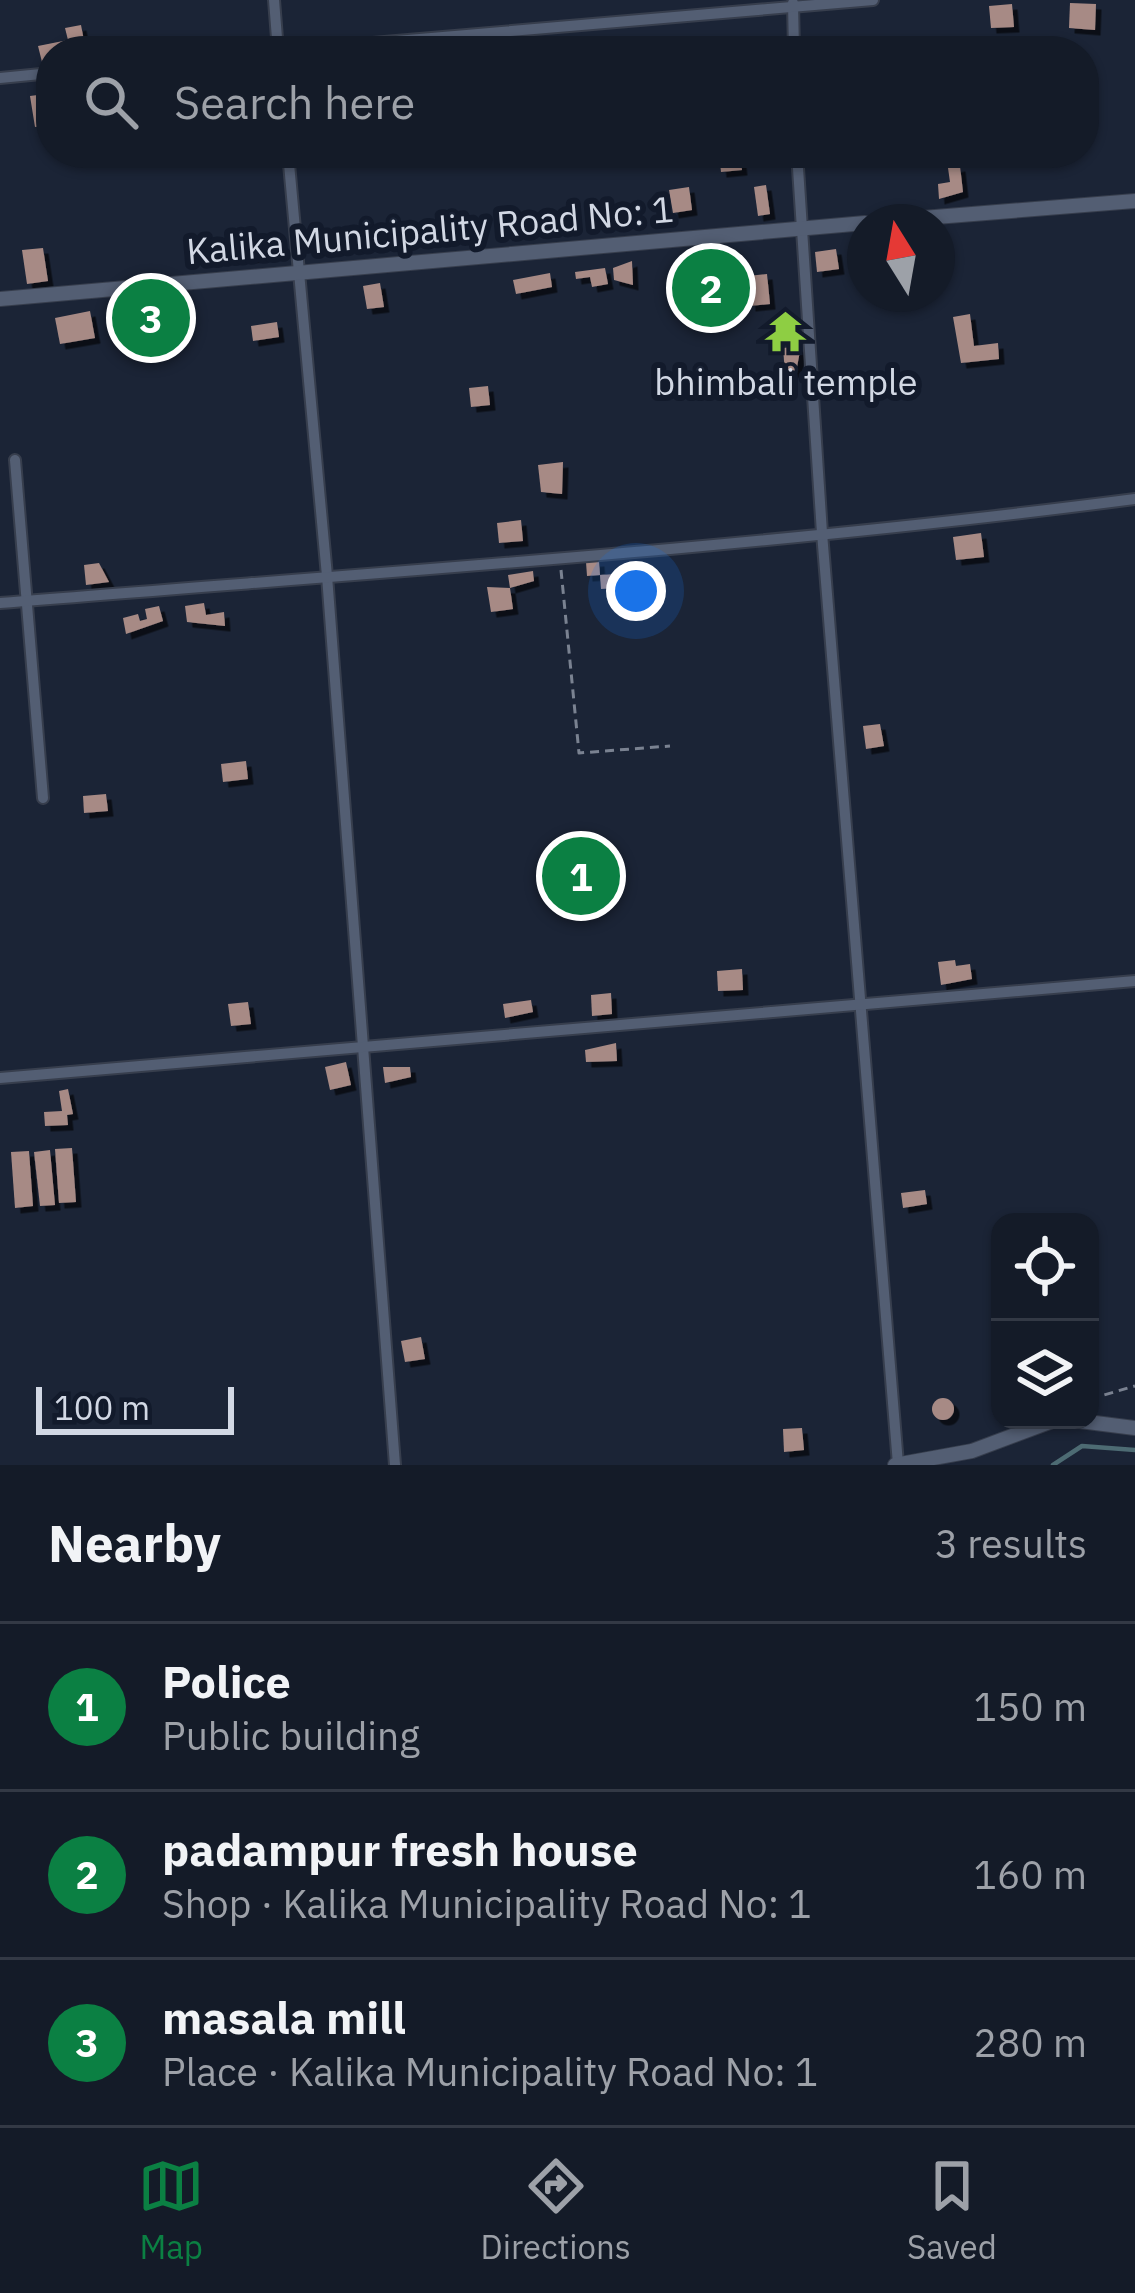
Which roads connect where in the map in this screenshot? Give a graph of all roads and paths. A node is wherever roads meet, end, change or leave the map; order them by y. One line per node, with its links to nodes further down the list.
1 (274, 0): 4 (street)
2 (873, 0): 3 (street)
3 (793, 3): 5 (street); 6 (street)
4 (277, 36)
5 (439, 36)
6 (794, 36)
7 (36, 74): 8 (street)
8 (0, 78)
9 (289, 168): 15 (street)
10 (798, 168): 14 (street)
11 (1135, 201): 12 (street, Kalika Municipality Road No: 1)
12 (955, 215)
13 (847, 224): 14 (street, Kalika Municipality Road No: 1)
14 (800, 228): 15 (street, Kalika Municipality Road No: 1); 19 (street)
15 (297, 271): 16 (street, Kalika Municipality Road No: 1); 21 (street)
16 (0, 298)
17 (15, 460): 22 (street)
18 (1135, 499): 19 (street)
19 (822, 533): 20 (street); 27 (street)
20 (560, 558): 21 (street); 24 (path)
21 (327, 577): 22 (street); 28 (street)
22 (28, 600): 23 (street); 25 (street)
23 (0, 603)
24 (670, 746)
25 (43, 798)
26 (1135, 981): 27 (street)
27 (861, 1001): 28 (street); 35 (street)
28 (365, 1044): 29 (street); 36 (street)
29 (0, 1078)
30 (1135, 1386): 31 (path)
31 (1099, 1396)
32 (1099, 1423): 33 (street)
33 (1135, 1428)
34 (1030, 1429): 35 (street)
35 (897, 1464)
36 (395, 1465)

